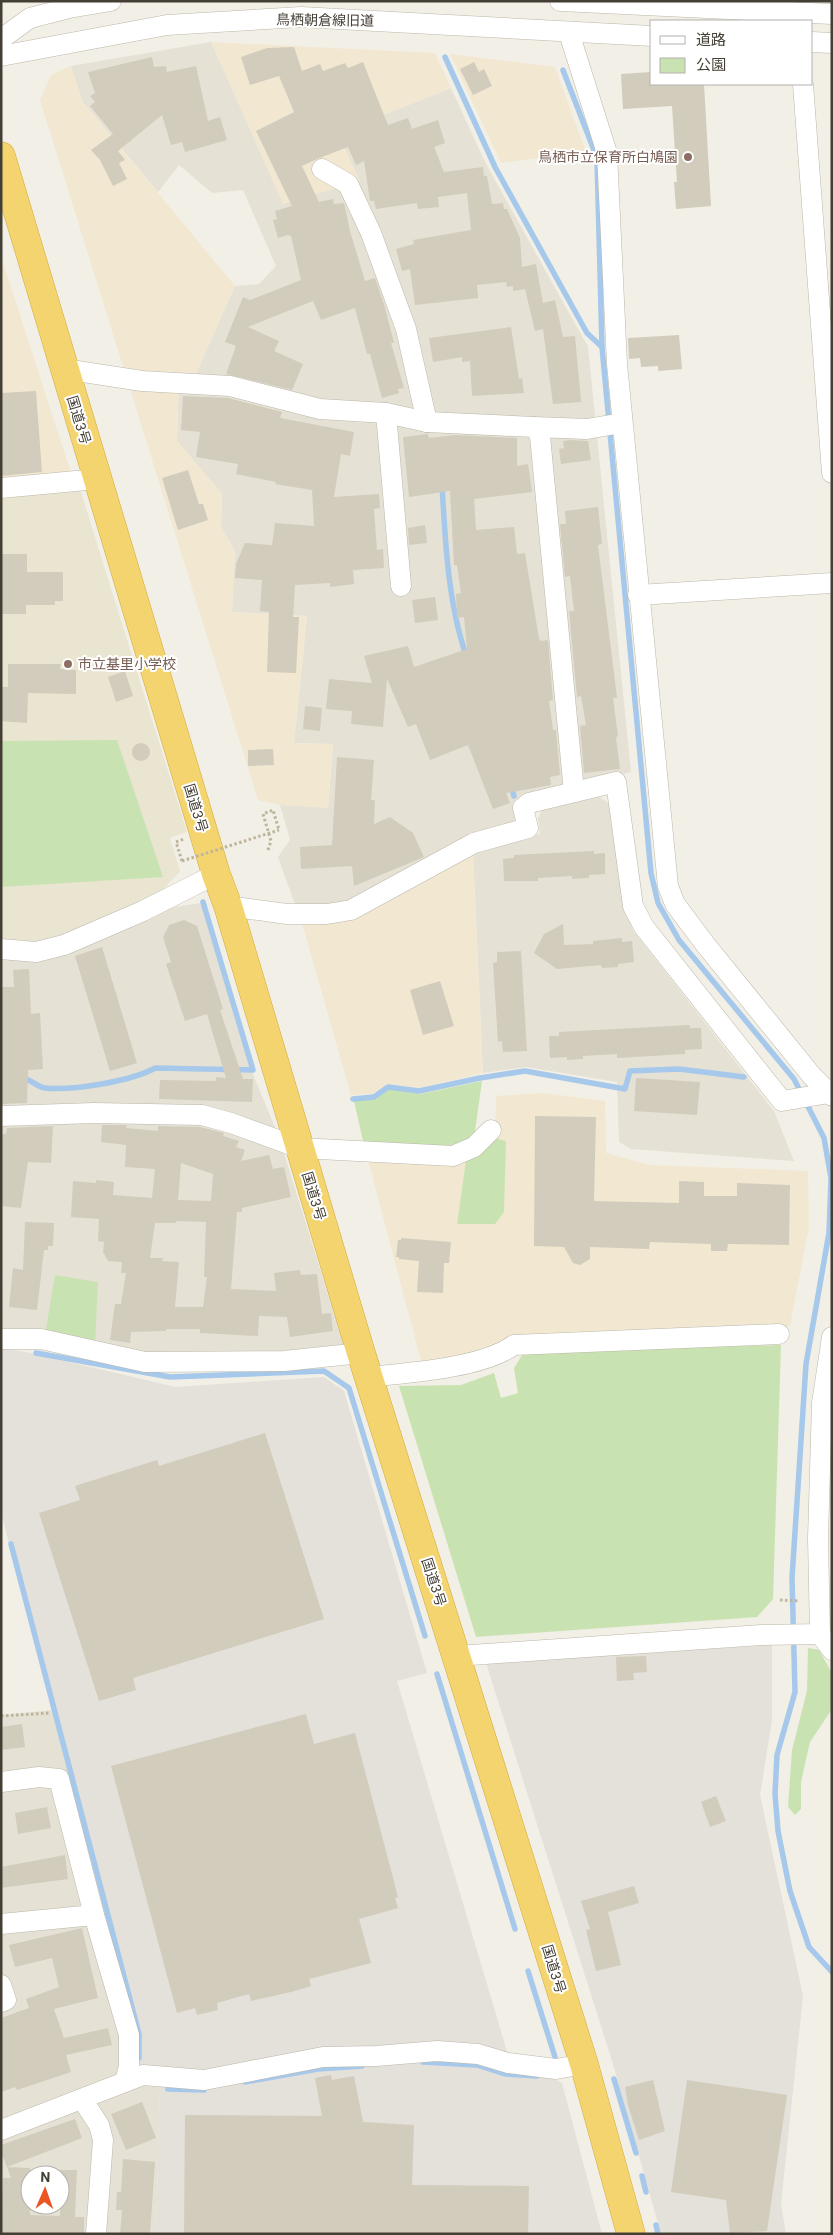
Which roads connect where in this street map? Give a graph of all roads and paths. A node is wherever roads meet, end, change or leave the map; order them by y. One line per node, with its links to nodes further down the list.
1 (111, 1): 7 (street)
2 (560, 1): 3 (street)
3 (797, 12): 4 (street)
4 (832, 14)
5 (569, 33): 6 (street, 鳥栖朝倉線旧道); 10 (street, 鳥栖朝倉線旧道); 17 (street)
6 (650, 36)
7 (1, 39)
8 (813, 42): 9 (street)
9 (832, 43)
10 (1, 56)
11 (803, 85): 19 (street)
12 (1, 156): 14 (highway, 国道3号)
13 (322, 169): 16 (street)
14 (64, 369): 15 (street); 20 (highway, 国道3号)
15 (386, 413): 16 (street); 23 (street)
16 (427, 422): 18 (street)
17 (622, 423): 18 (street); 24 (street)
18 (534, 427): 25 (street)
19 (832, 473)
20 (97, 479): 21 (street); 28 (highway, 国道3号)
21 (1, 488)
22 (832, 583): 24 (street)
23 (401, 586)
24 (638, 595): 31 (street)
25 (574, 792): 29 (street); 31 (street)
26 (268, 850): 27 (path, bridge)
27 (182, 861)
28 (216, 874): 29 (highway, 国道3号); 30 (street)
29 (228, 906): 34 (highway, 国道3号)
30 (1, 949)
31 (830, 1095)
32 (1, 1116): 34 (street)
33 (491, 1130): 34 (street)
34 (300, 1148): 38 (highway, 国道3号)
35 (779, 1334): 38 (street)
36 (832, 1337): 39 (street)
37 (1, 1339): 38 (street)
38 (365, 1365): 40 (highway, 国道3号)
39 (826, 1642): 40 (street)
40 (457, 1656): 48 (highway, 国道3号)
41 (49, 1713): 42 (path)
42 (1, 1716)
43 (1, 1782): 44 (street)
44 (94, 1916): 45 (street); 49 (street)
45 (1, 1924)
46 (1, 1985): 47 (street)
47 (1, 2002)
48 (584, 2064): 49 (street); 53 (highway, 国道3号)
49 (125, 2082): 50 (street)
50 (82, 2099): 51 (street); 52 (street)
51 (1, 2130)
52 (96, 2234)
53 (631, 2234)

